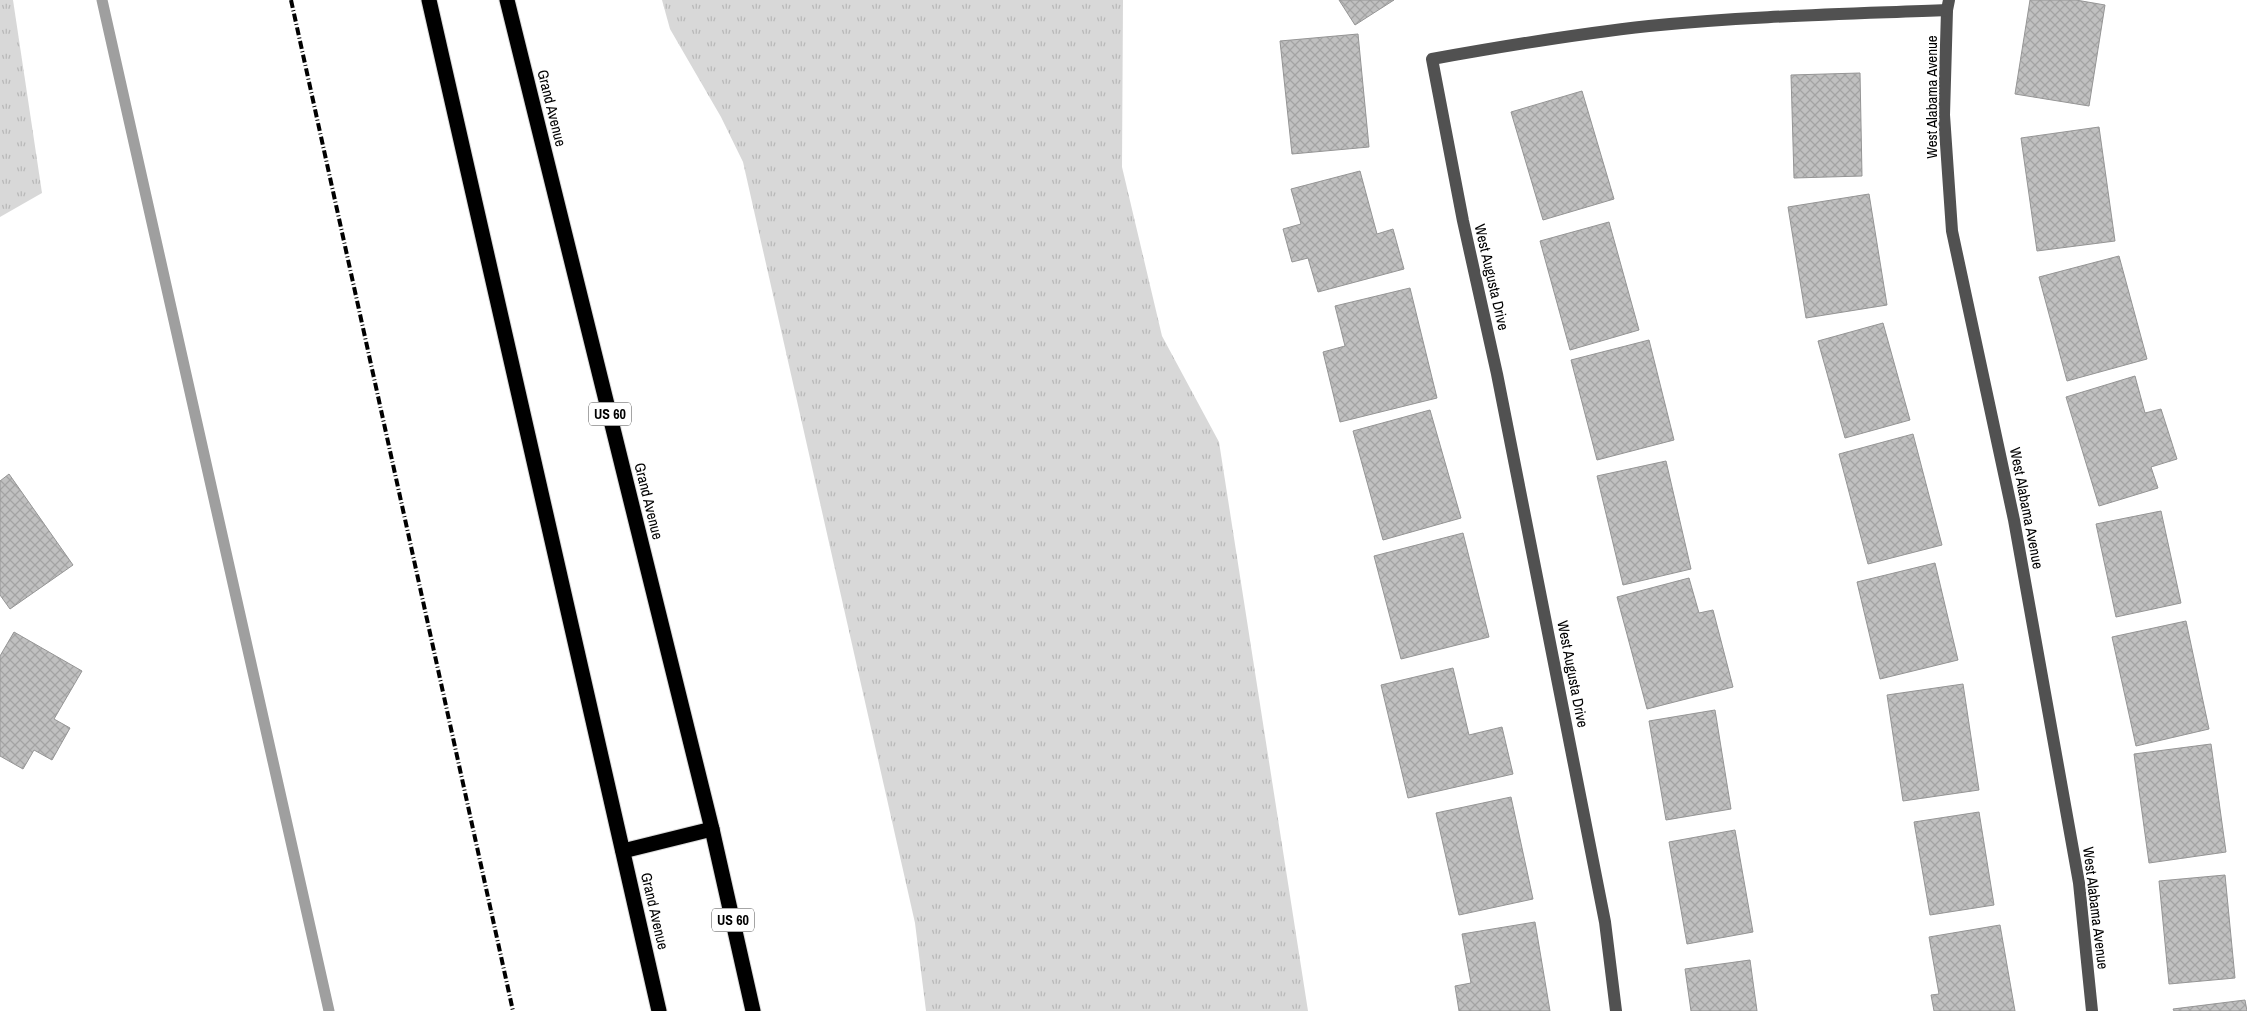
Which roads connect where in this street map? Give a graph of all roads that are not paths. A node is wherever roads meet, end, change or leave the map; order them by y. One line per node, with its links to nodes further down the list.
1 (428, 0): 5 (highway, Grand Avenue)
2 (507, 0): 4 (highway, Grand Avenue / US 60)
3 (1948, 5): 8 (street, West Augusta Drive); 9 (street, West Alabama Avenue)
4 (712, 829): 5 (highway); 7 (highway, Grand Avenue / US 60)
5 (623, 851): 6 (highway, Grand Avenue)
6 (659, 1011)
7 (753, 1011)
8 (1616, 1011)
9 (2092, 1011)

